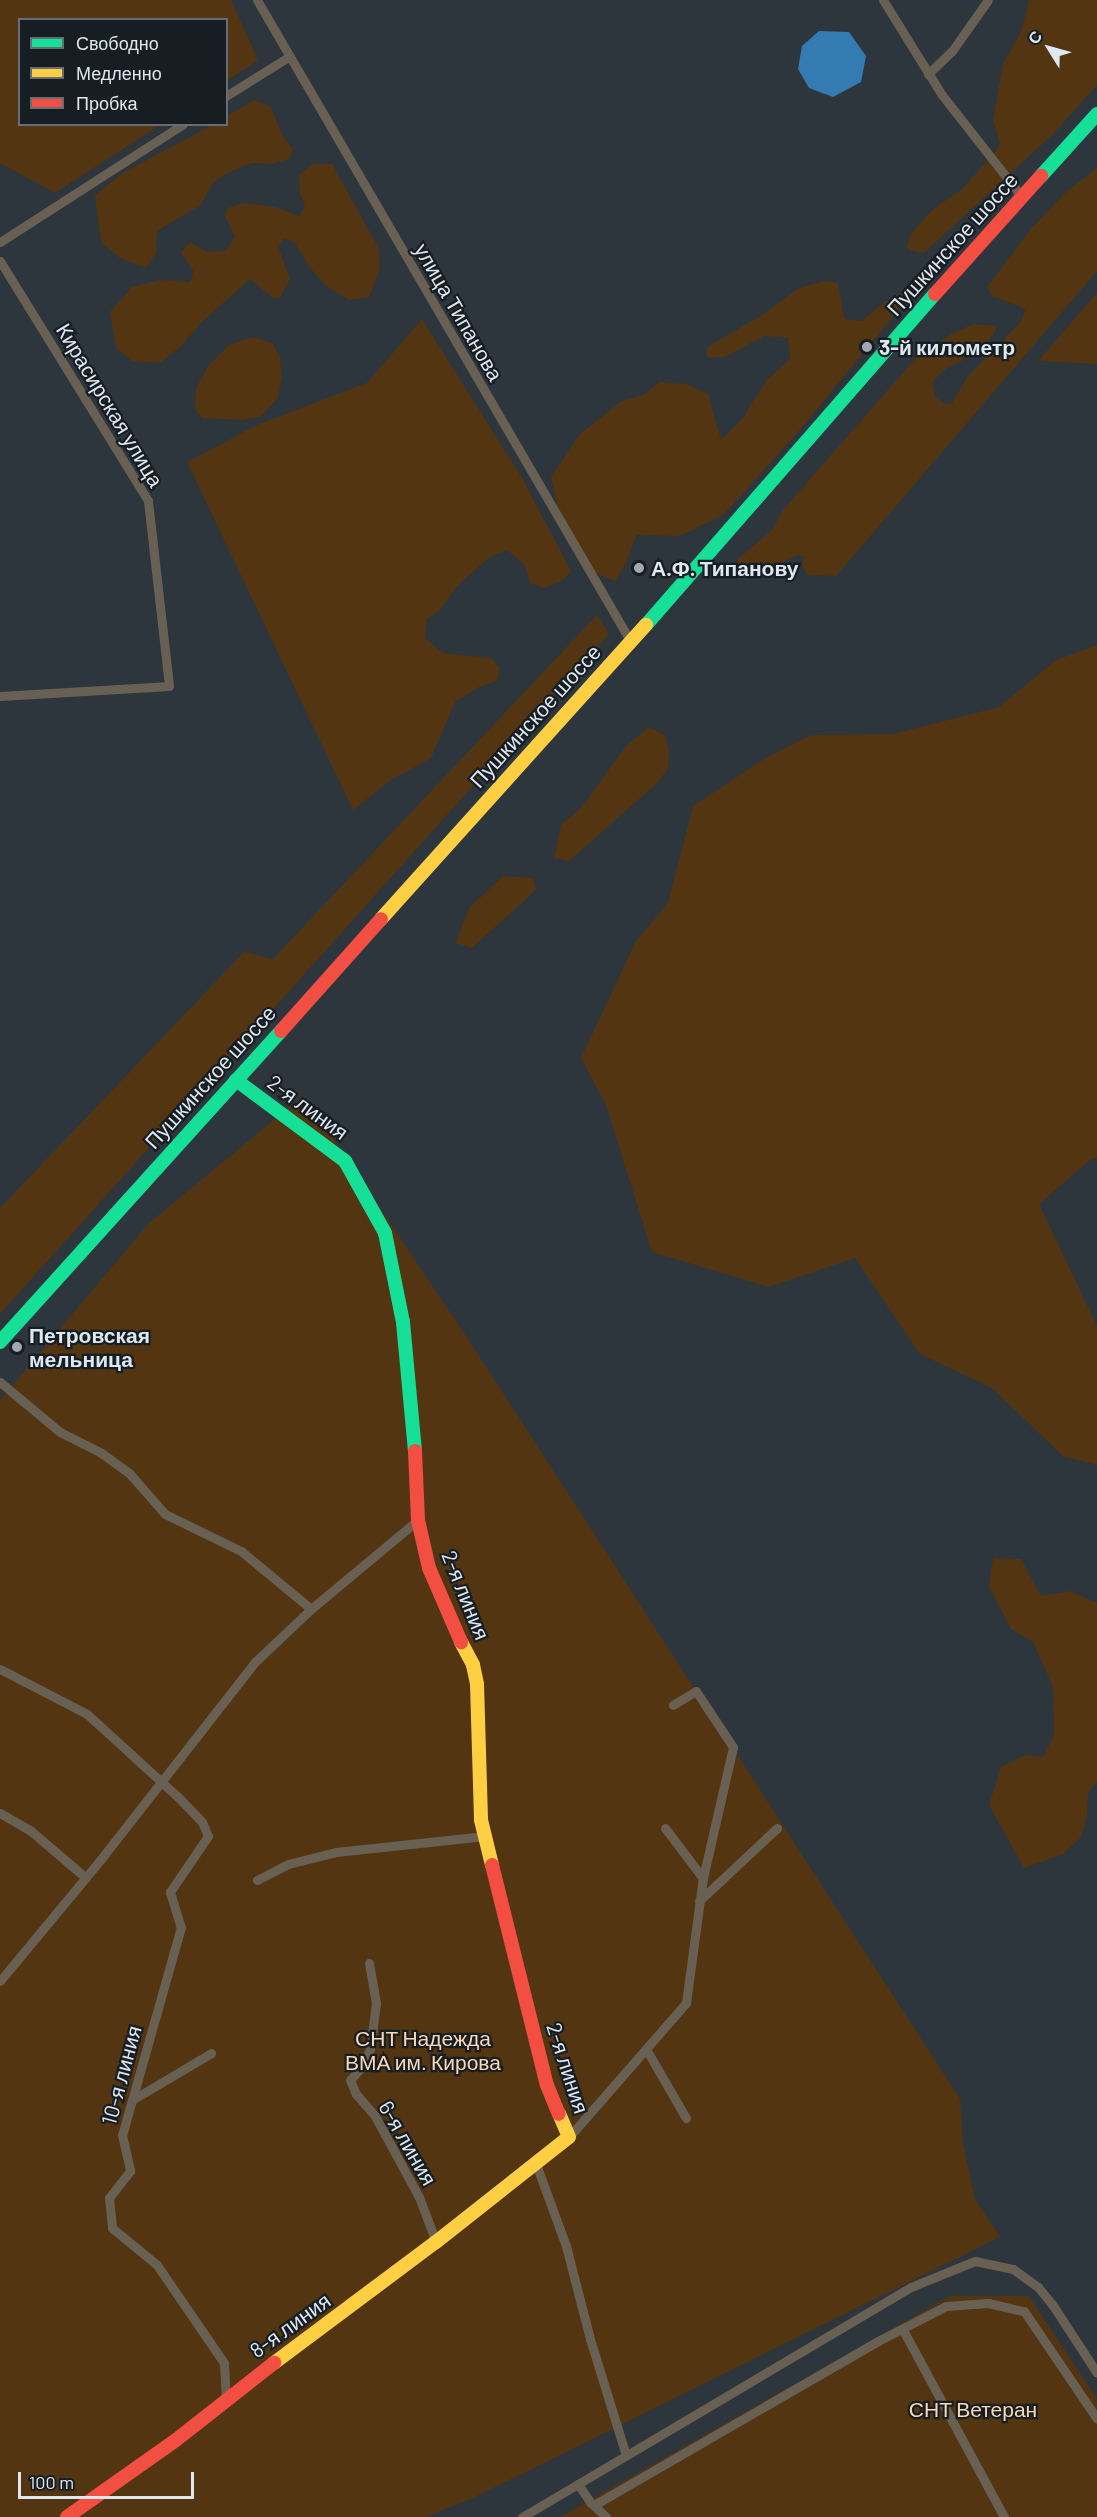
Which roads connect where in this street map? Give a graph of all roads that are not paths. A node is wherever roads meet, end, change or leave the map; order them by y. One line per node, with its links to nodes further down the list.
1 (257, 0): 4 (street, улица Типанова)
2 (883, 0): 5 (street)
3 (988, 0): 5 (street)
4 (290, 56): 6 (street); 12 (street, улица Типанова)
5 (928, 74): 9 (street)
6 (228, 95)
7 (1097, 114): 9 (street, Пушкинское шоссе)
8 (180, 126): 10 (street)
9 (1022, 197): 12 (street, Пушкинское шоссе)
10 (0, 242)
11 (0, 261): 13 (street, Кирасирская улица)
12 (631, 642): 14 (street, Пушкинское шоссе)
13 (0, 696)
14 (236, 1080): 15 (street, Пушкинское шоссе); 17 (street, 2-я линия)
15 (0, 1342)
16 (0, 1382): 18 (street)
17 (418, 1520): 18 (street); 25 (street, 2-я линия)
18 (311, 1609): 21 (street)
19 (0, 1669): 21 (street)
20 (673, 1705): 27 (street)
21 (162, 1782): 26 (street); 34 (street, 10-я линия)
22 (0, 1813): 26 (street)
23 (665, 1828): 27 (street)
24 (777, 1828): 29 (street)
25 (485, 1836): 28 (street); 36 (street, 2-я линия)
26 (86, 1878): 31 (street)
27 (703, 1878): 29 (street)
28 (257, 1880)
29 (699, 1901): 32 (street)
30 (369, 1963): 38 (street, 6-я линия)
31 (0, 1981)
32 (646, 2049): 35 (street); 36 (street)
33 (212, 2053): 34 (street)
34 (132, 2100): 41 (street, 10-я линия)
35 (686, 2118)
36 (569, 2137): 37 (street, 2-я линия)
37 (536, 2164): 38 (street, 8-я линия); 43 (street)
38 (436, 2242): 41 (street, 8-я линия)
39 (903, 2330): 42 (street); 45 (street); 49 (street)
40 (1097, 2373): 43 (street)
41 (226, 2398): 46 (street, 8-я линия)
42 (1097, 2419)
43 (626, 2455): 44 (street)
44 (578, 2484): 45 (street); 47 (street)
45 (594, 2505): 48 (street)
46 (67, 2517)
47 (522, 2517)
48 (606, 2517)
49 (1004, 2517)

